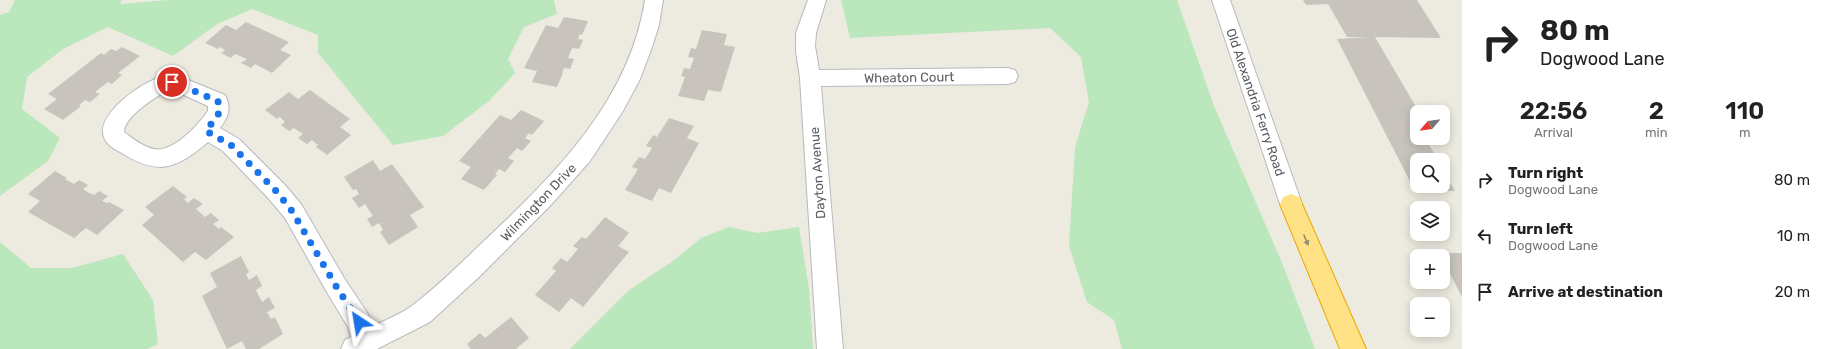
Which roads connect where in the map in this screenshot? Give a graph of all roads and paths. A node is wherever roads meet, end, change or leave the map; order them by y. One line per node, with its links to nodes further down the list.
1 (654, 0): 8 (street, Wilmington Drive)
2 (817, 0): 5 (street, Dayton Avenue)
3 (1221, 0): 7 (street, Old Alexandria Ferry Road)
4 (1008, 76): 5 (street, Wheaton Court)
5 (810, 78): 9 (street, Dayton Avenue)
6 (206, 131): 6 (street); 8 (street)
7 (1291, 204): 10 (highway, one-way to 10)
8 (359, 345)
9 (830, 349)
10 (1352, 349)

